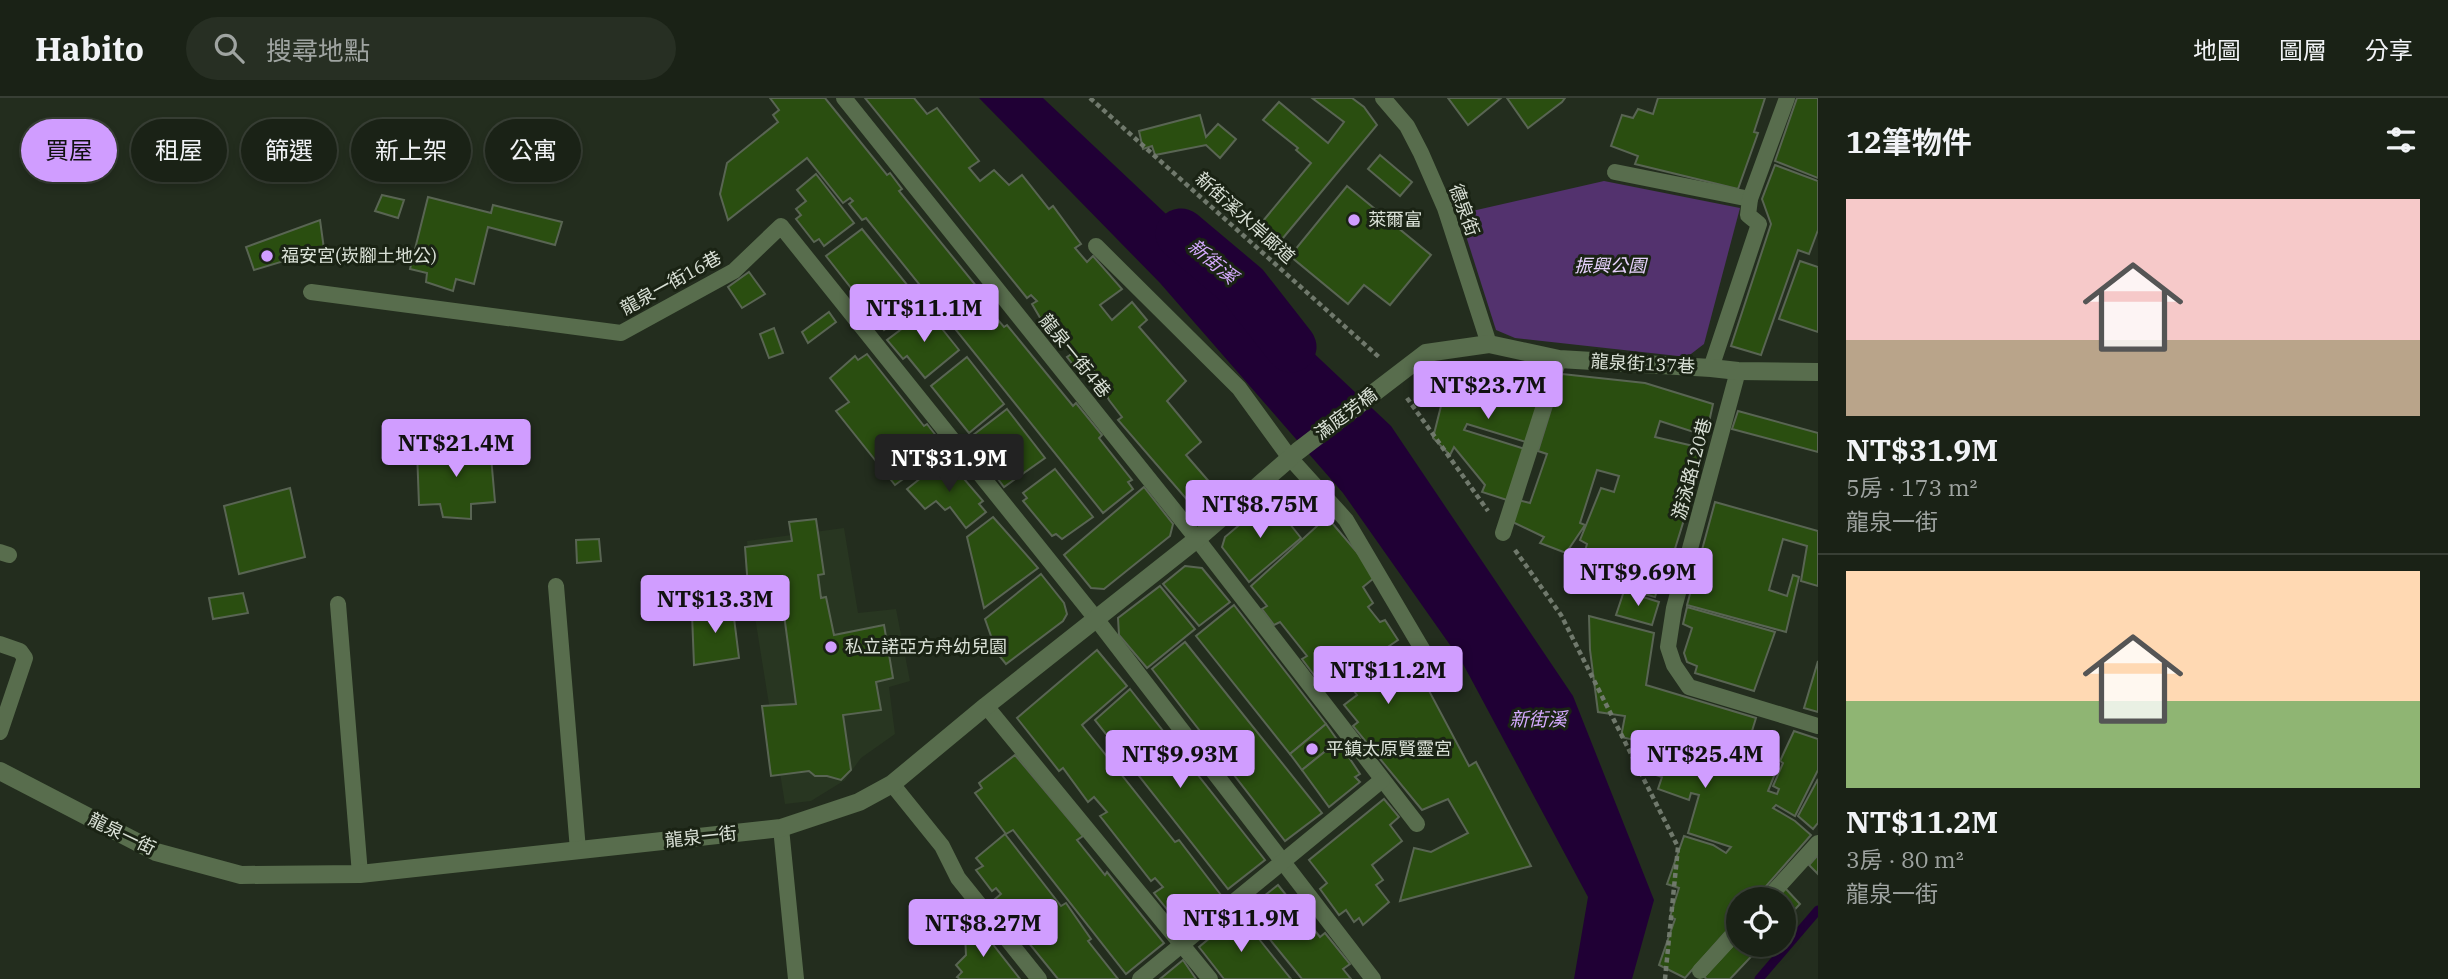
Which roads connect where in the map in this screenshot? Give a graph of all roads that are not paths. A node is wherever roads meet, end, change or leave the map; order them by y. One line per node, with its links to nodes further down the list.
1 (844, 98): 16 (lane, 龍泉一街4巷)
2 (1383, 98): 8 (lane, 德泉街)
3 (1787, 98): 5 (lane)
4 (1615, 172): 5 (lane)
5 (1750, 199): 10 (lane)
6 (1096, 246): 14 (lane)
7 (311, 292): 19 (lane, 龍泉一街16巷)
8 (1489, 344): 9 (street, 龍泉街137巷); 13 (street, 龍泉街137巷)
9 (1559, 359): 10 (street, 龍泉街137巷); 15 (lane)
10 (1711, 368): 11 (street, 龍泉街137巷)
11 (1738, 371): 12 (street, 龍泉街137巷); 23 (lane, 游泳路120巷)
12 (1818, 372)
13 (1395, 377): 14 (street, 滿庭芳橋)
14 (1294, 455): 16 (street, 龍泉一街); 21 (lane)
15 (1503, 533)
16 (1197, 539): 19 (street, 龍泉一街); 26 (lane, 龍泉一街4巷)
17 (556, 586): 31 (lane)
18 (338, 604): 33 (lane)
19 (1097, 620): 22 (street, 龍泉一街); 32 (lane)
20 (0, 643): 24 (lane)
21 (1431, 664)
22 (986, 706): 27 (street, 龍泉一街); 36 (lane)
23 (1818, 726)
24 (0, 733)
25 (0, 771): 33 (street, 龍泉一街)
26 (1382, 780): 28 (lane, 龍泉一街4巷); 32 (lane)
27 (892, 784): 29 (street, 龍泉一街); 39 (lane)
28 (1417, 824)
29 (781, 828): 31 (street, 龍泉一街); 38 (lane)
30 (1818, 843): 34 (lane)
31 (578, 850): 33 (street, 龍泉一街)
32 (1283, 863): 36 (lane); 42 (lane)
33 (360, 874)
34 (1778, 887)
35 (1726, 943): 37 (lane)
36 (1183, 944): 40 (lane); 41 (lane)
37 (1700, 971)
38 (796, 979)
39 (1039, 979)
40 (1140, 979)
41 (1210, 979)
42 (1373, 979)

